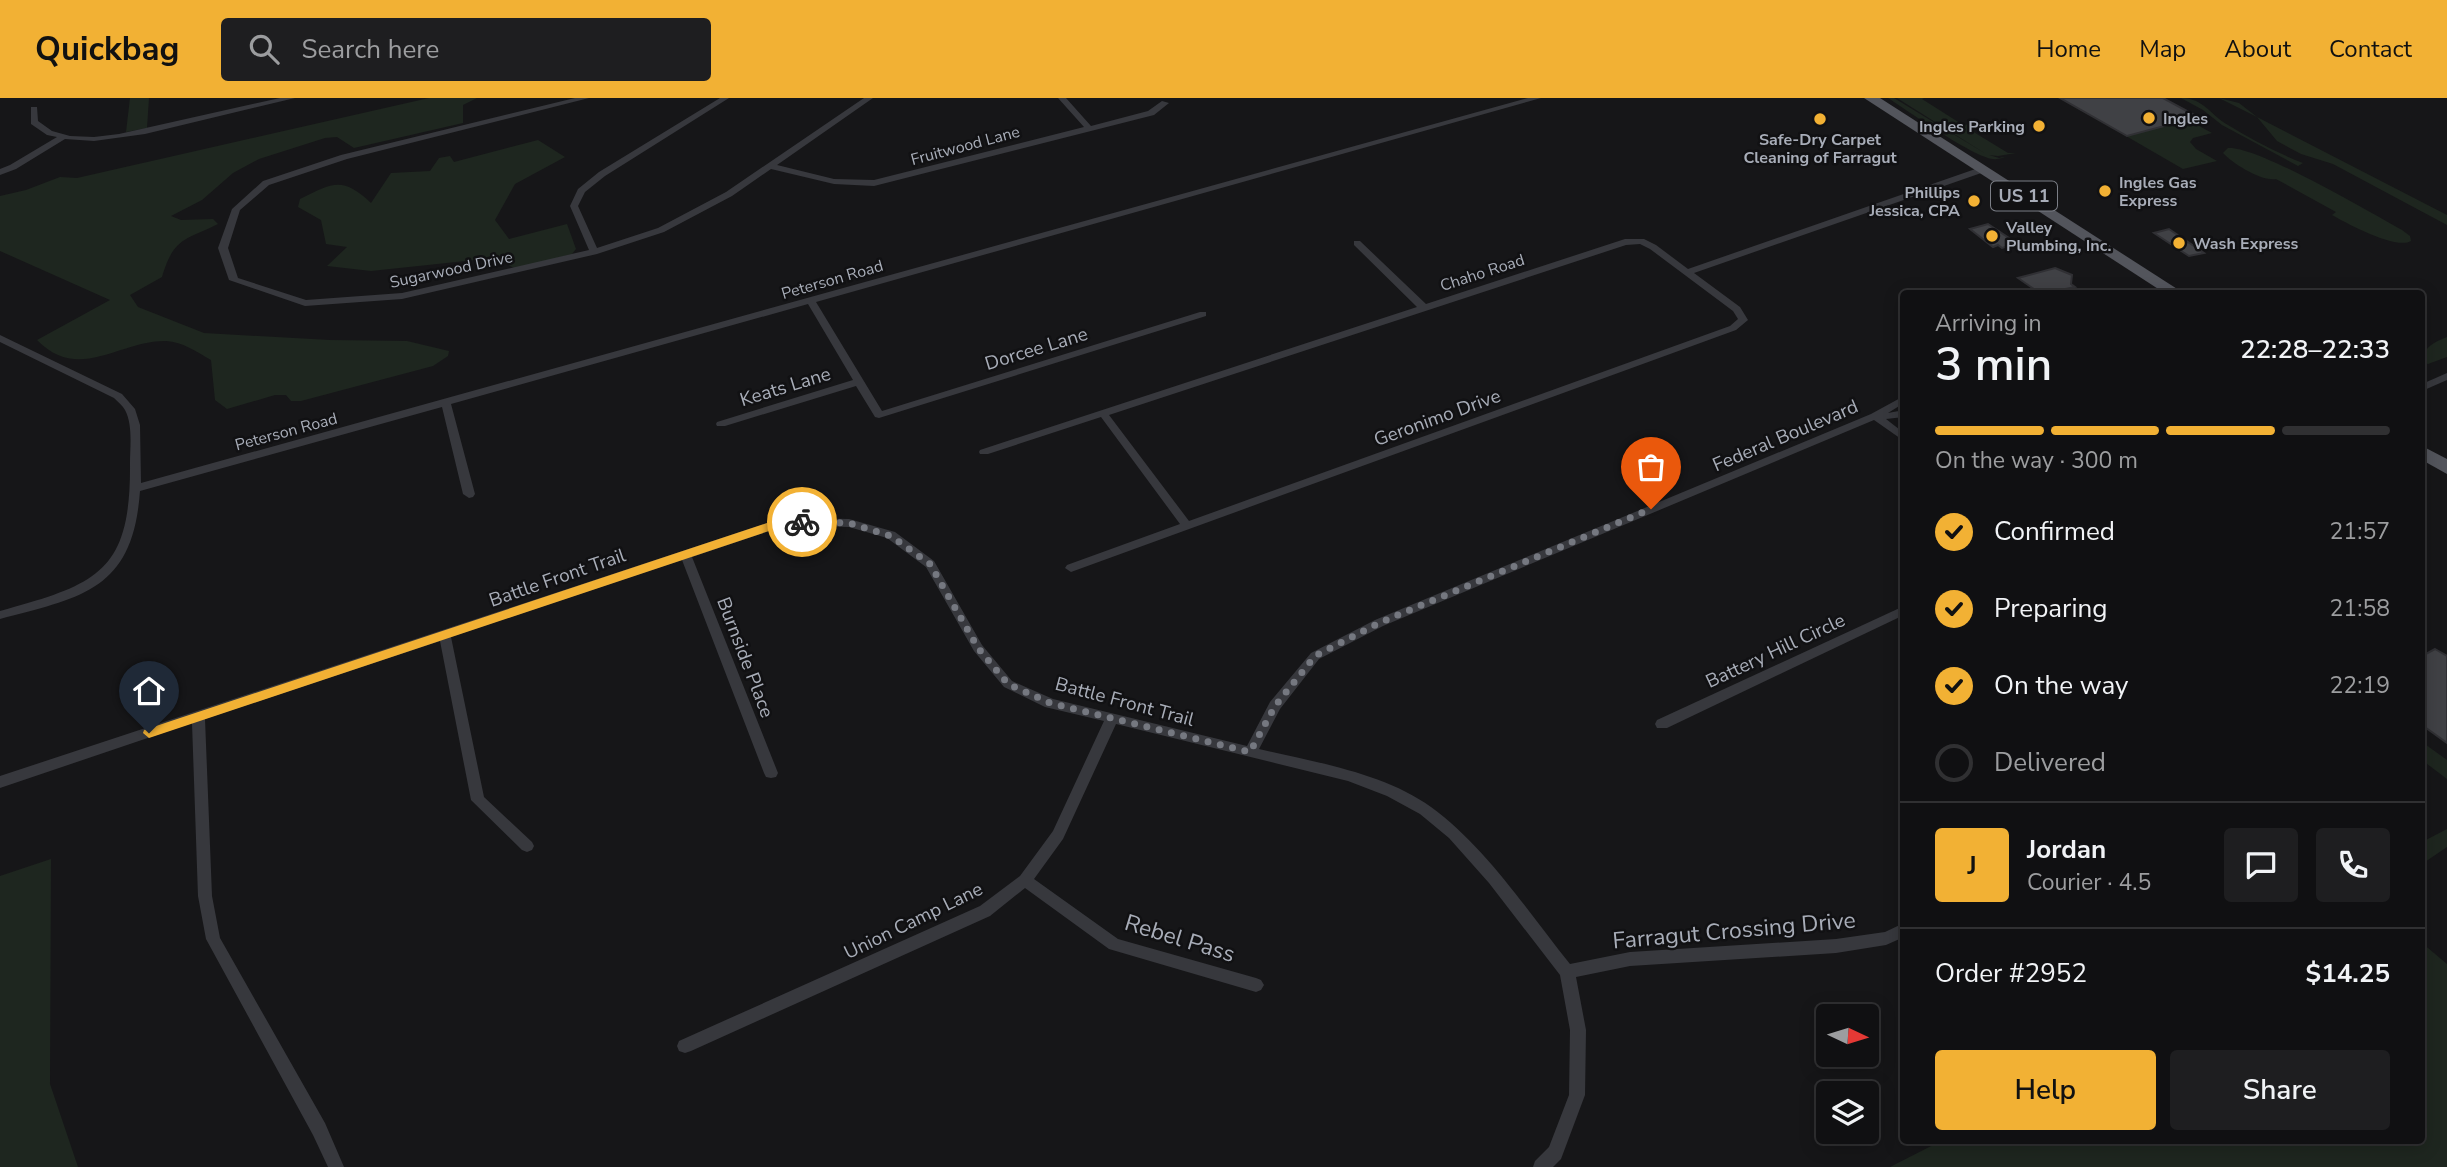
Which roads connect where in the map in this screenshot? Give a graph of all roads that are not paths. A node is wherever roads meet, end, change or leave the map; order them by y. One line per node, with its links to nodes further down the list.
1 (219, 98): 11 (street)
2 (290, 98): 11 (street)
3 (585, 98): 18 (street, Sugarwood Drive)
4 (724, 98): 18 (street)
5 (869, 98): 14 (street, Sugarwood Drive)
6 (1062, 98): 12 (street)
7 (1538, 98): 21 (street, Peterson Road)
8 (1871, 98): 15 (main road, US 11)
9 (1165, 103): 12 (street, Fruitwood Lane)
10 (34, 109): 13 (street)
11 (220, 113): 13 (street)
12 (1088, 127): 14 (street, Fruitwood Lane)
13 (63, 137): 16 (street)
14 (770, 166): 18 (street, Sugarwood Drive)
15 (1984, 169): 19 (street); 20 (main road, US 11)
16 (0, 172)
17 (1357, 243): 22 (street)
18 (594, 252)
19 (1688, 272): 22 (street, Chaho Road); 38 (street, Geronimo Drive)
20 (2172, 290)
21 (811, 301): 26 (street); 28 (street, Peterson Road)
22 (1424, 308): 29 (street, Chaho Road)
23 (1203, 314): 26 (street, Dorcee Lane)
24 (0, 338): 36 (street)
25 (2447, 376): 27 (street)
26 (859, 382): 31 (street, Keats Lane)
27 (2425, 386)
28 (446, 404): 36 (street, Peterson Road); 37 (street)
29 (1102, 412): 33 (street, Chaho Road); 38 (street)
30 (1889, 414): 32 (street); 47 (street, Federal Boulevard)
31 (721, 424)
32 (1900, 432)
33 (984, 452)
34 (2425, 455): 35 (main road)
35 (2447, 468)
36 (134, 489): 42 (street)
37 (469, 494)
38 (1187, 526): 40 (street, Geronimo Drive)
39 (685, 554): 43 (street, Battle Front Trail); 45 (street, Battle Front Trail); 48 (street, Burnside Place)
40 (1071, 568)
41 (1900, 612): 46 (street, Battery Hill Circle)
42 (0, 615)
43 (445, 635): 44 (street, Battle Front Trail); 50 (street)
44 (198, 716): 49 (street, Battle Front Trail); 56 (street)
45 (1111, 720): 47 (street, Battle Front Trail); 51 (street, Union Camp Lane)
46 (1662, 724)
47 (1250, 752): 53 (street, Battle Front Trail)
48 (771, 773)
49 (0, 782)
50 (527, 846)
51 (1025, 880): 54 (street, Rebel Pass); 55 (street, Union Camp Lane)
52 (1900, 932): 53 (street, Farragut Crossing Drive)
53 (1567, 972): 57 (street, Battle Front Trail)
54 (1256, 985)
55 (685, 1046)
56 (336, 1167)
57 (1541, 1167)

